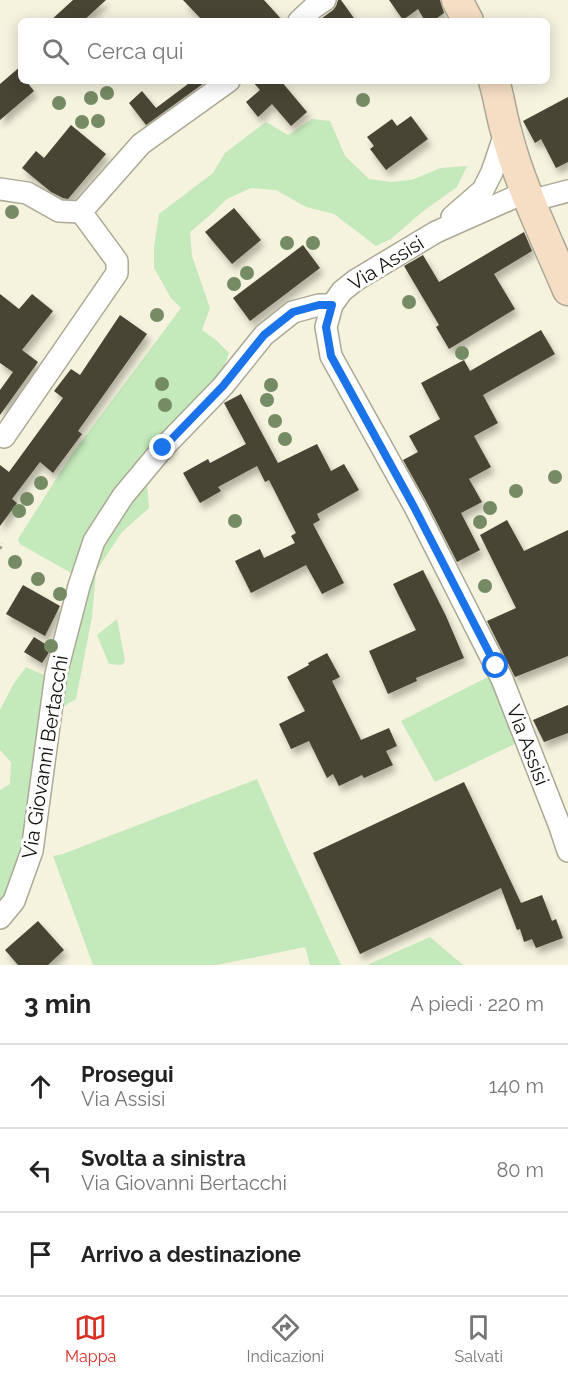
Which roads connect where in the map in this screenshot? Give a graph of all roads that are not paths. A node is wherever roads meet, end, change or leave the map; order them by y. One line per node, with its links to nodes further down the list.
1 (325, 0): 3 (street)
2 (457, 0): 4 (street)
3 (302, 18)
4 (466, 18)
5 (225, 84): 11 (street)
6 (495, 84): 7 (street)
7 (506, 131): 10 (street); 12 (street, Via Assisi)
8 (0, 189): 11 (street)
9 (568, 191): 10 (street, Via Assisi)
10 (528, 196): 12 (street, Via Assisi); 13 (street)
11 (81, 212): 15 (street)
12 (436, 232): 14 (street, Via Assisi)
13 (568, 290)
14 (332, 305): 16 (street, Via Assisi); 17 (street, Via Giovanni Bertacchi)
15 (4, 437)
16 (568, 851)
17 (0, 918)

